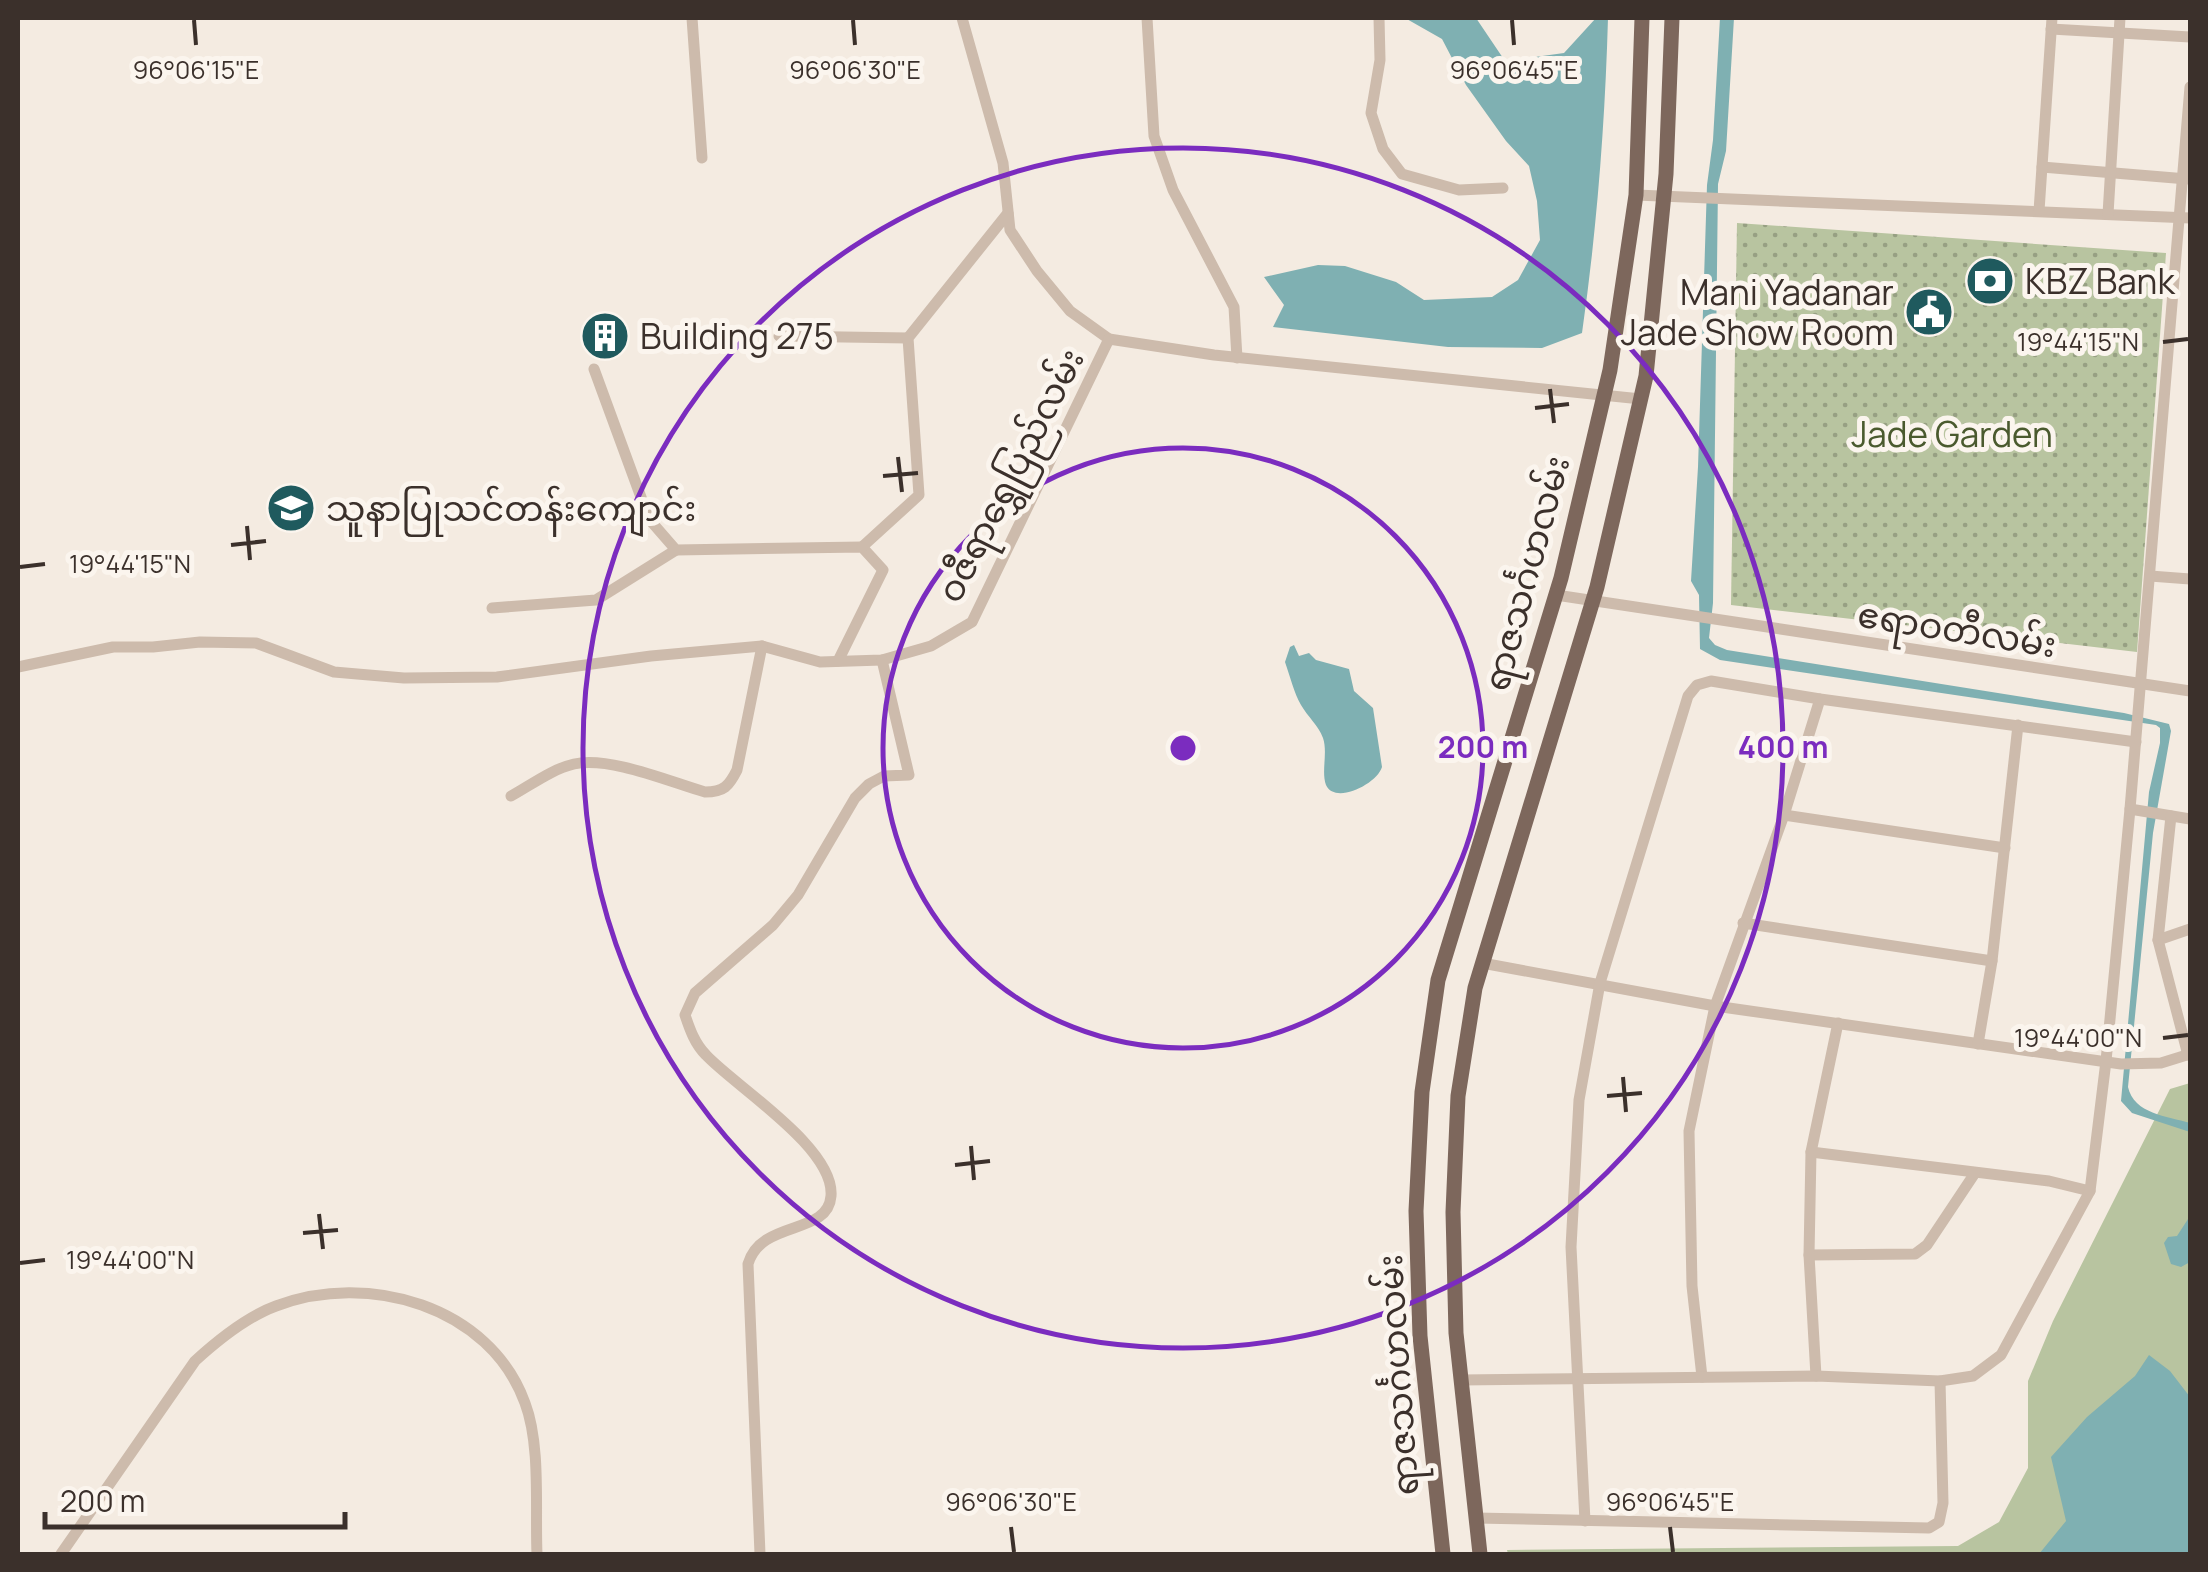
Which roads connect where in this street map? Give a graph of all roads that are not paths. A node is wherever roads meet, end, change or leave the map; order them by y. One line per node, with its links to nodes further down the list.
1 (692, 18): 12 (street)
2 (962, 18): 20 (street)
3 (1147, 18): 26 (street)
4 (1380, 18): 16 (street)
5 (1642, 18): 17 (main road, ရာဇသင်္ဂဟလမ်း)
6 (1672, 18): 18 (main road, ရာဇသင်္ဂဟလမ်း)
7 (2120, 18): 9 (street)
8 (2052, 24): 9 (street); 13 (street)
9 (2120, 34): 10 (street); 14 (street)
10 (2190, 37)
11 (2190, 87): 15 (street)
12 (702, 158)
13 (2042, 166): 14 (street); 19 (street)
14 (2110, 172): 15 (street); 21 (street)
15 (2187, 179): 22 (street)
16 (1503, 188)
17 (1636, 195): 18 (street); 28 (main road, ရာဇသင်္ဂဟလမ်း)
18 (1664, 198): 19 (street); 29 (main road, ရာဇသင်္ဂဟလမ်း)
19 (2039, 211): 21 (street)
20 (1008, 213): 24 (street); 25 (street)
21 (2108, 214): 22 (street)
22 (2186, 218): 32 (street)
23 (779, 336): 24 (street)
24 (908, 338): 30 (street)
25 (1110, 339): 26 (street, ဝဇီရာရွှေပြည်လမ်း); 38 (street, ဝဇီရာရွှေပြည်လမ်း)
26 (1237, 358): 28 (street, ဝဇီရာရွှေပြည်လမ်း)
27 (594, 369): 31 (street)
28 (1604, 397): 29 (street, ဝဇီရာရွှေပြည်လမ်း); 34 (main road, ရာဇသင်္ဂဟလမ်း)
29 (1641, 399): 35 (main road, ရာဇသင်္ဂဟလမ်း)
30 (862, 547): 31 (street); 39 (street)
31 (676, 550): 36 (street)
32 (2150, 576): 33 (street); 41 (street)
33 (2190, 580)
34 (1556, 595): 35 (street); 77 (main road, ရာဇသင်္ဂဟလမ်း)
35 (1592, 602): 41 (street, ဧရာဝတီလမ်း); 56 (main road, ရာဇသင်္ဂဟလမ်း)
36 (492, 608)
37 (762, 646): 39 (street, ဝဇီရာရွှေပြည်လမ်း); 40 (street, ဝဇီရာရွှေပြည်လမ်း); 46 (street)
38 (882, 660): 39 (street, ဝဇီရာရွှေပြည်လမ်း); 76 (street)
39 (838, 661)
40 (18, 667)
41 (2141, 684): 42 (street, ဧရာဝတီလမ်း); 45 (street)
42 (2190, 691)
43 (1820, 699): 44 (street); 49 (street); 57 (street)
44 (2018, 725): 45 (street); 51 (street)
45 (2136, 742): 47 (street)
46 (511, 796)
47 (2130, 809): 48 (street); 62 (street)
48 (2158, 814): 50 (street); 54 (street)
49 (1784, 815): 51 (street); 52 (street)
50 (2190, 819)
51 (2006, 848): 55 (street)
52 (1743, 923): 55 (street); 58 (street)
53 (2190, 929): 54 (street)
54 (2158, 940): 61 (street)
55 (1992, 962): 60 (street)
56 (1482, 964): 57 (street); 70 (main road, ရာဇသင်္ဂဟလမ်း)
57 (1600, 983): 58 (street); 69 (street)
58 (1715, 1006): 59 (street); 68 (street)
59 (1838, 1022): 60 (street); 63 (street)
60 (1978, 1044): 62 (street)
61 (2189, 1054): 62 (street)
62 (2106, 1062): 65 (street)
63 (1811, 1152): 64 (street); 66 (street)
64 (1975, 1173): 65 (street); 66 (street)
65 (2090, 1190): 71 (street)
66 (1809, 1255): 67 (street)
67 (1816, 1376): 68 (street); 71 (street)
68 (1702, 1377): 69 (street)
69 (1580, 1378): 70 (street); 73 (street)
70 (1461, 1380): 72 (main road, ရာဇသင်္ဂဟလမ်း)
71 (1940, 1381): 73 (street)
72 (1476, 1518): 73 (street); 78 (main road, ရာဇသင်္ဂဟလမ်း)
73 (1585, 1521)
74 (61, 1554): 75 (street)
75 (537, 1554)
76 (760, 1554)
77 (1442, 1554)
78 (1480, 1554)

